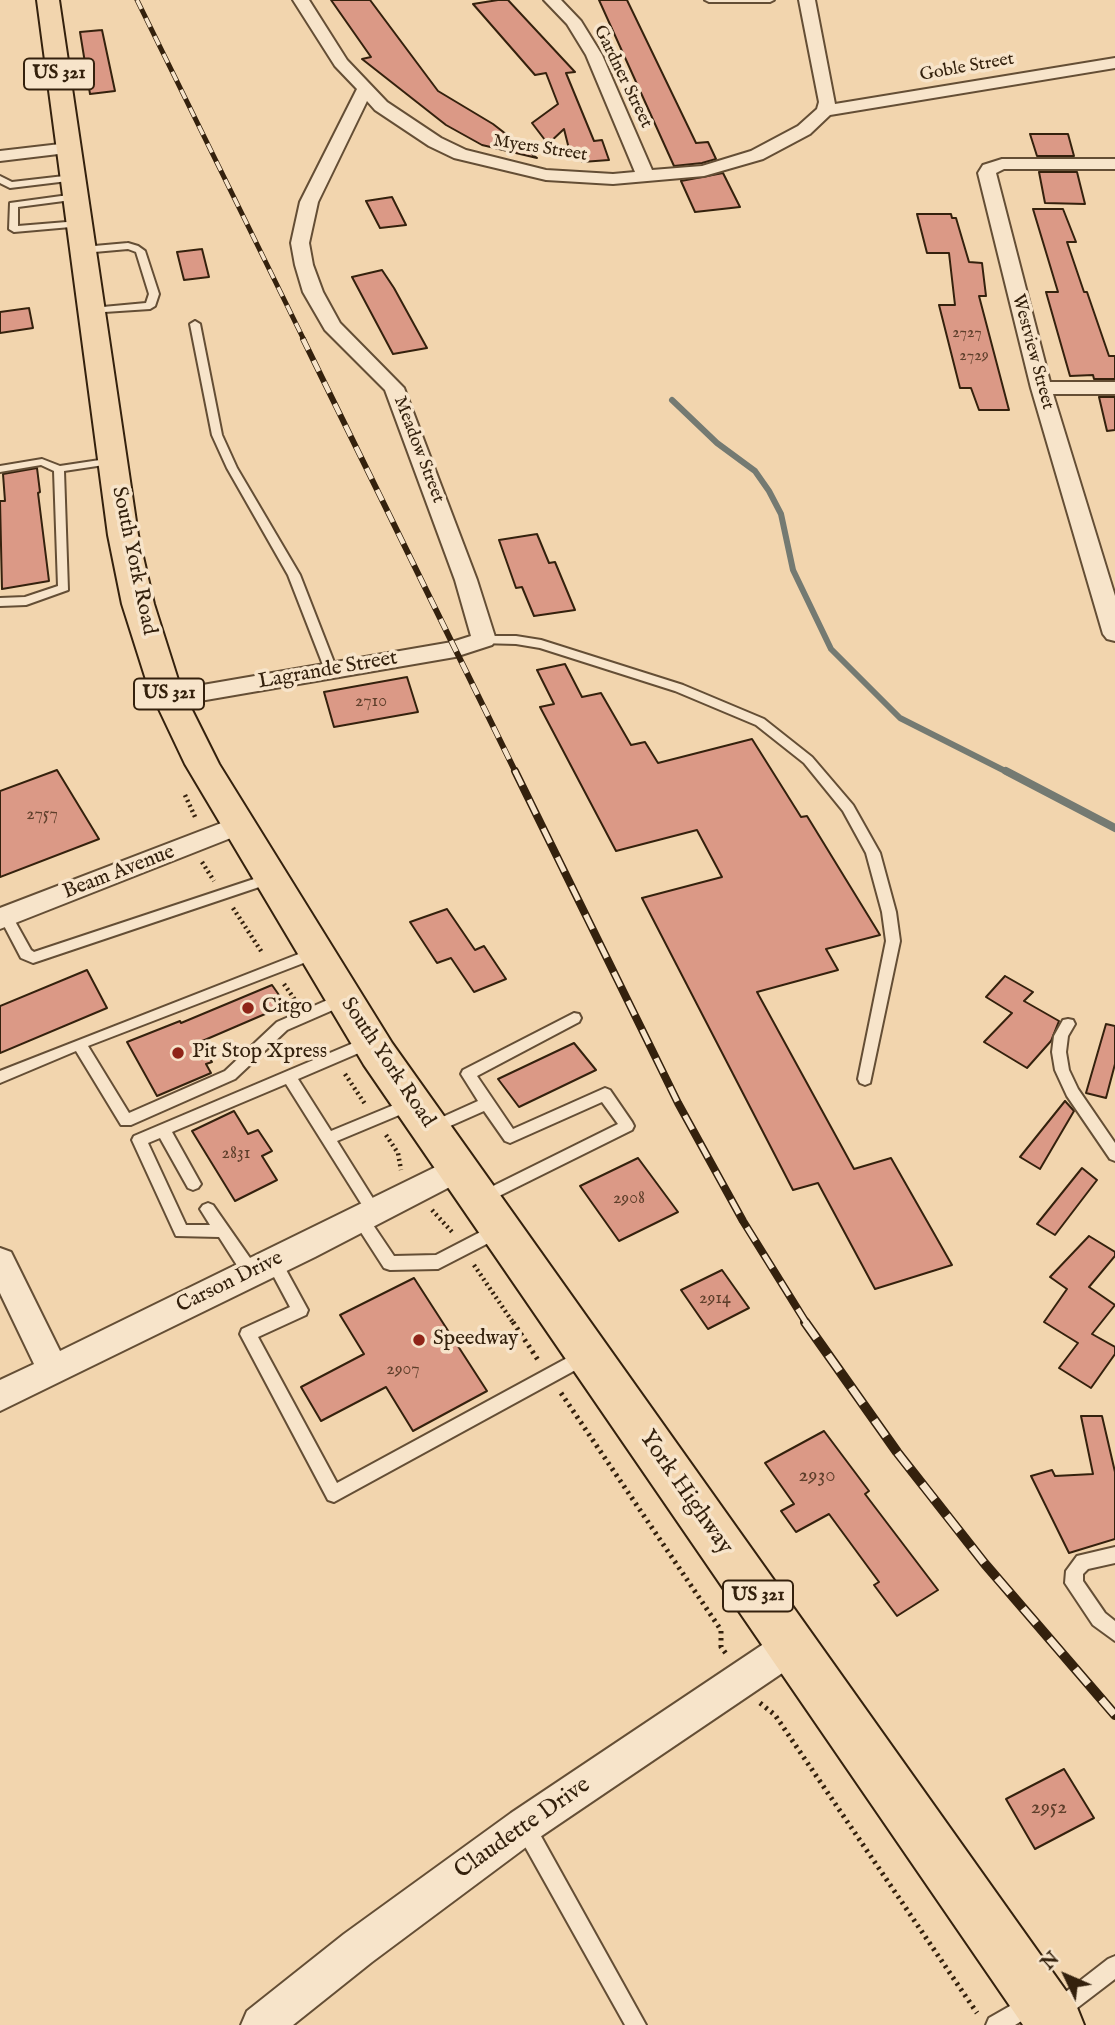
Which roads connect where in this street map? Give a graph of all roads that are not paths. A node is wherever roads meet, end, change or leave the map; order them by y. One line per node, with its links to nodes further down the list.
1 (48, 0): 14 (main road, South York Road / US 321)
2 (301, 0): 8 (street, Myers Street)
3 (552, 0): 12 (street, Gardner Street)
4 (709, 0): 5 (lane)
5 (771, 0)
6 (807, 0): 9 (street)
7 (1115, 63): 9 (street, Goble Street)
8 (365, 89): 12 (street, Myers Street); 24 (street, Meadow Street)
9 (825, 111): 12 (street, Myers Street)
10 (0, 156): 14 (street)
11 (1115, 164): 17 (street, Westview Street)
12 (646, 177)
13 (0, 179): 14 (lane)
14 (67, 203): 15 (main road, South York Road / US 321); 15 (lane)
15 (92, 311): 19 (main road, South York Road / US 321)
16 (195, 324): 25 (lane)
17 (1041, 388): 18 (street); 23 (street, Westview Street)
18 (1115, 388)
19 (113, 461): 21 (lane); 26 (main road, South York Road / US 321)
20 (0, 469): 21 (lane)
21 (59, 469): 22 (lane)
22 (0, 602)
23 (1115, 634)
24 (484, 640): 25 (street, Lagrande Street); 38 (lane)
25 (331, 670): 26 (street, Lagrande Street)
26 (171, 698): 27 (main road, South York Road / US 321)
27 (237, 826): 28 (main road, South York Road / US 321); 29 (street, Beam Avenue)
28 (269, 879): 29 (lane); 30 (main road, South York Road / US 321)
29 (3, 918)
30 (314, 953): 31 (main road, South York Road / US 321); 35 (lane)
31 (344, 999): 34 (main road, South York Road / US 321); 35 (lane)
32 (574, 1018): 39 (lane)
33 (1068, 1024): 43 (lane)
34 (371, 1042): 37 (lane); 40 (main road, South York Road / US 321)
35 (79, 1045): 36 (lane)
36 (0, 1077)
37 (289, 1077): 41 (lane); 42 (lane)
38 (866, 1079)
39 (487, 1103): 40 (lane); 45 (lane)
40 (422, 1116): 42 (lane); 45 (main road, South York Road / US 321)
41 (163, 1130): 44 (lane); 48 (lane)
42 (328, 1139): 47 (lane)
43 (1115, 1155)
44 (193, 1184)
45 (480, 1199): 47 (street, Carson Drive); 47 (lane); 51 (main road, York Highway / US 321)
46 (208, 1209): 48 (lane)
47 (367, 1215): 50 (street, Carson Drive)
48 (222, 1231): 50 (lane)
49 (0, 1261): 52 (street)
50 (262, 1268): 51 (lane); 52 (street, Carson Drive)
51 (587, 1356): 56 (main road, York Highway / US 321)
52 (53, 1369): 53 (street, Carson Drive)
53 (0, 1396)
54 (1115, 1555): 55 (lane)
55 (1115, 1632)
56 (793, 1645): 57 (street, Claudette Drive); 59 (main road, York Highway / US 321)
57 (524, 1826): 60 (street, Claudette Drive); 61 (lane)
58 (1115, 1966): 59 (lane)
59 (1048, 2013): 62 (lane)
60 (261, 2025)
61 (636, 2025)
62 (996, 2025)

